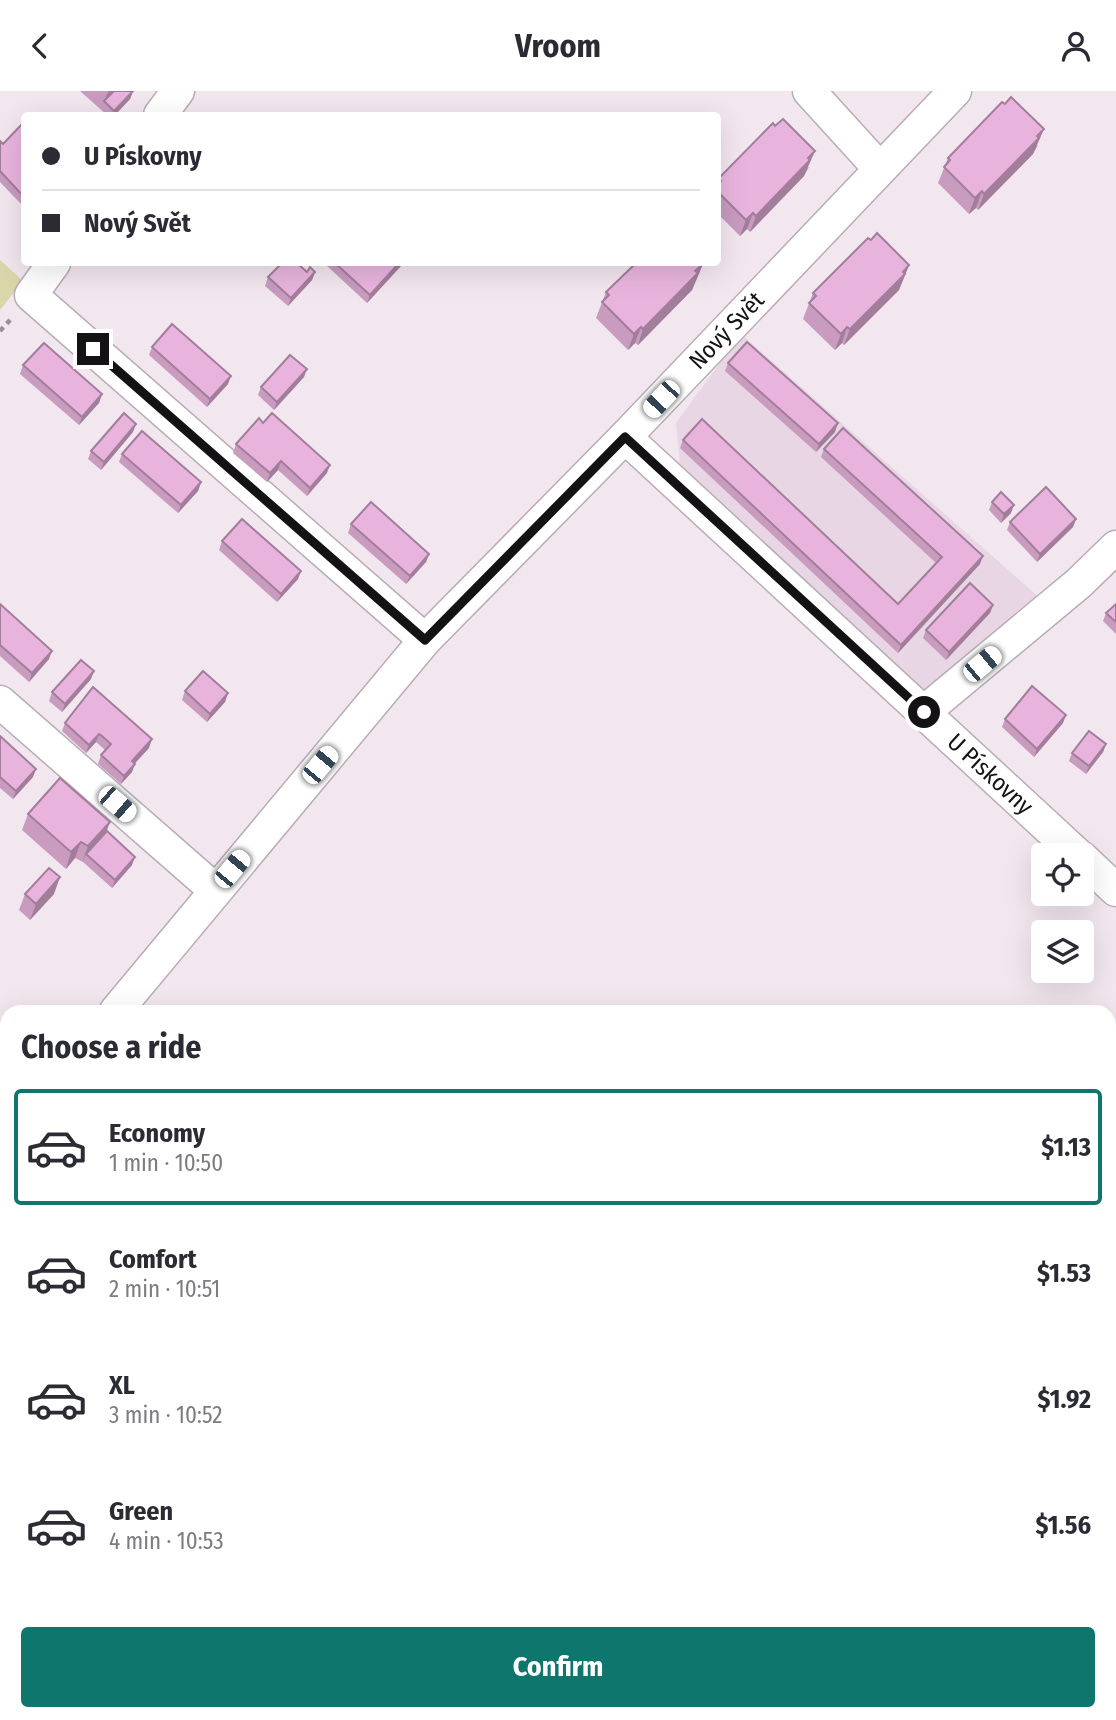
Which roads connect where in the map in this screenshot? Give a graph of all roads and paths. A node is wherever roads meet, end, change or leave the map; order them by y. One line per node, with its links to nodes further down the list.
1 (178, 91): 4 (street)
2 (809, 91): 5 (street)
3 (955, 91): 5 (street, Nový Svět)
4 (162, 112)
5 (880, 169): 7 (street, Nový Svět)
6 (52, 266): 9 (street)
7 (625, 437): 9 (street, Nový Svět); 11 (street, U Pískovny)
8 (1116, 547): 11 (street)
9 (425, 640): 14 (street, Nový Svět)
10 (0, 702): 14 (street)
11 (924, 712): 12 (street, U Pískovny)
12 (1065, 843)
13 (1094, 870): 15 (street, U Pískovny)
14 (215, 890): 16 (street, Nový Svět)
15 (1116, 890)
16 (121, 1005)

